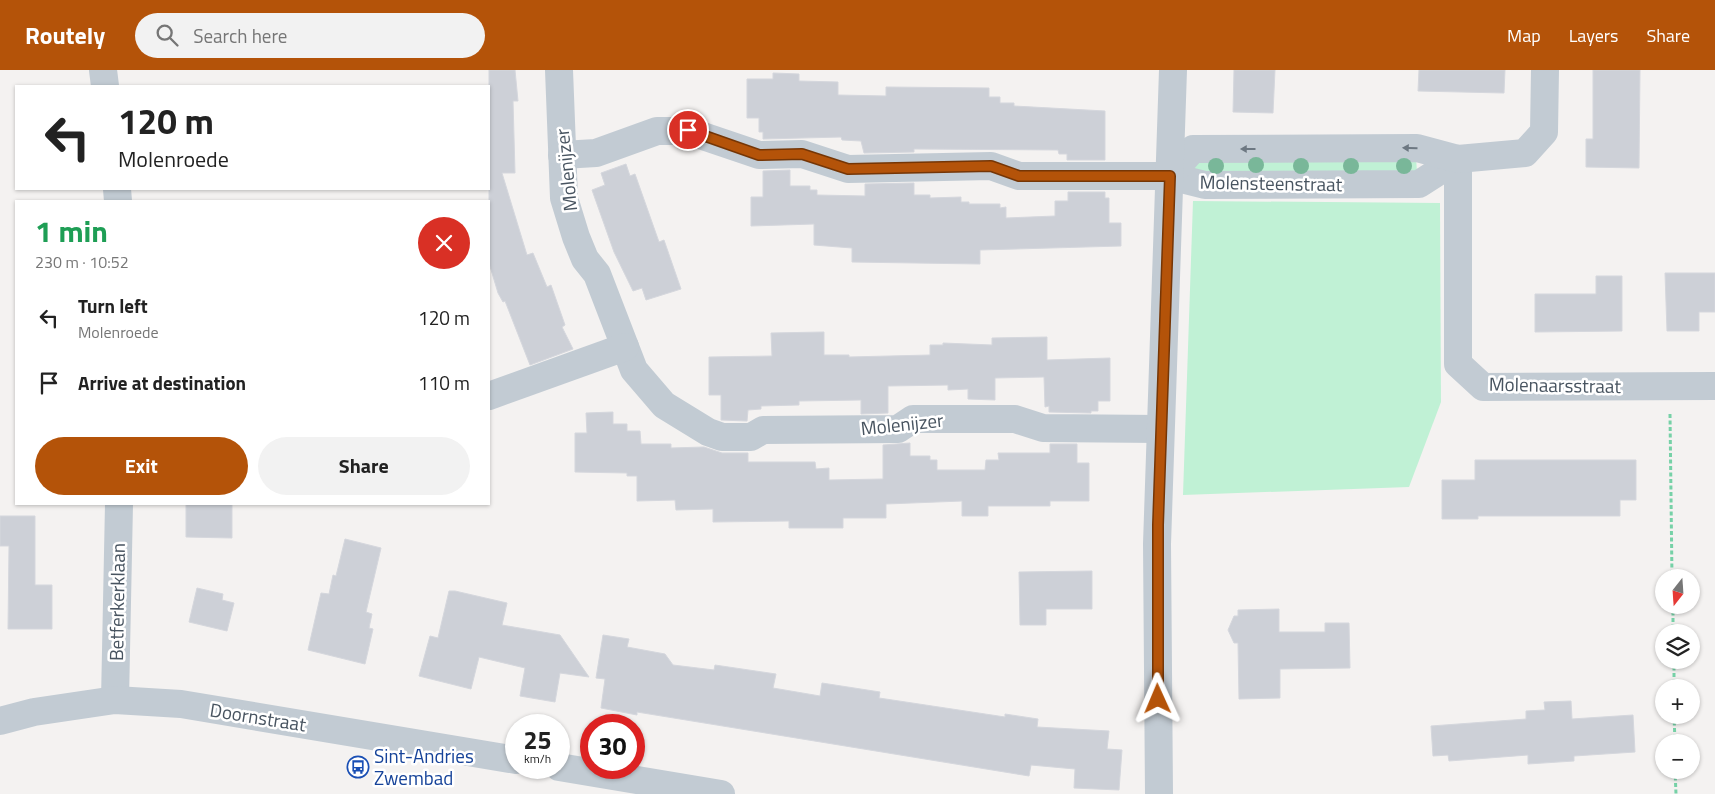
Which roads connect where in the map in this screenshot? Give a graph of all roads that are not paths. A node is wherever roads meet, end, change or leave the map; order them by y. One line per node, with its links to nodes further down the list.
1 (103, 70): 5 (street)
2 (559, 70): 6 (street, Molenijzer)
3 (1173, 70): 8 (street)
4 (1545, 70): 7 (street, Molensteenstraat)
5 (105, 85)
6 (562, 155): 8 (street); 9 (street, Molenijzer)
7 (1458, 160): 8 (street, Molensteenstraat); 8 (street, Molensteenstraat, one-way to 8); 10 (street, Molenaarsstraat)
8 (1170, 176): 12 (street)
9 (625, 347): 11 (street); 12 (street, Molenijzer)
10 (1715, 386)
11 (490, 396)
12 (1160, 429): 19 (street)
13 (119, 505): 14 (street, Betferkerklaan)
14 (115, 700): 15 (street, Doornstraat); 16 (street, Doornstraat)
15 (0, 721)
16 (505, 758)
17 (570, 769): 18 (street)
18 (721, 794)
19 (1159, 794)

